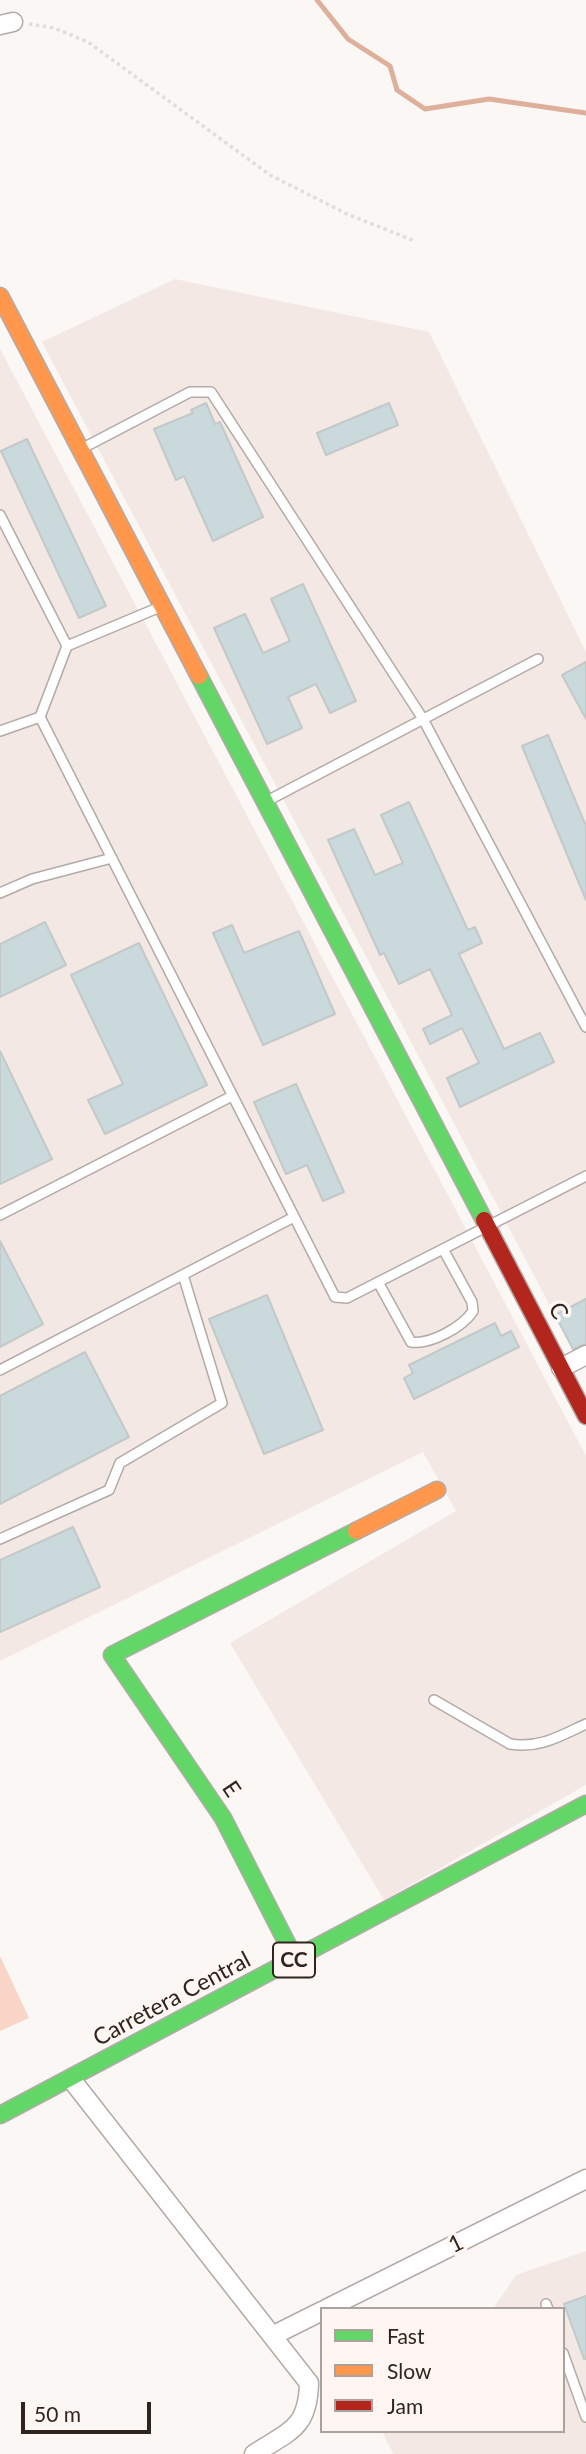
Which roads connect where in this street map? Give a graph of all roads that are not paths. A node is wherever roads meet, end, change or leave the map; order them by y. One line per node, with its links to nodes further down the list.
1 (0, 296): 2 (street, C)
2 (80, 450): 4 (street, C); 8 (lane)
3 (0, 514): 5 (lane)
4 (163, 606): 5 (lane); 10 (street, C)
5 (67, 646): 7 (lane)
6 (538, 659): 8 (lane)
7 (40, 718): 9 (lane); 11 (lane)
8 (423, 719): 10 (lane); 13 (lane)
9 (0, 731)
10 (266, 802): 18 (street, C)
11 (112, 858): 12 (lane); 14 (lane)
12 (0, 893)
13 (586, 1027)
14 (232, 1096): 16 (lane); 17 (lane)
15 (586, 1177): 18 (lane)
16 (0, 1215)
17 (294, 1217): 20 (lane); 21 (lane)
18 (489, 1226): 19 (lane); 23 (street, C)
19 (443, 1249): 21 (lane); 21 (lane)
20 (183, 1275): 24 (lane); 27 (lane)
21 (379, 1282)
22 (586, 1355): 23 (street)
23 (561, 1368): 25 (street, C)
24 (0, 1370)
25 (586, 1416)
26 (437, 1490): 31 (street, E)
27 (0, 1539)
28 (434, 1700): 29 (lane)
29 (586, 1724)
30 (586, 1804): 31 (street, Carretera Central / CC)
31 (295, 1959): 32 (street, Carretera Central / CC)
32 (71, 2079): 33 (street, Carretera Central / CC); 37 (street)
33 (0, 2115)
34 (586, 2179): 35 (street, 1)
35 (330, 2307)
36 (320, 2312): 37 (street, 1)
37 (272, 2336): 40 (street)
38 (565, 2359): 39 (lane)
39 (586, 2417)
40 (254, 2454)

